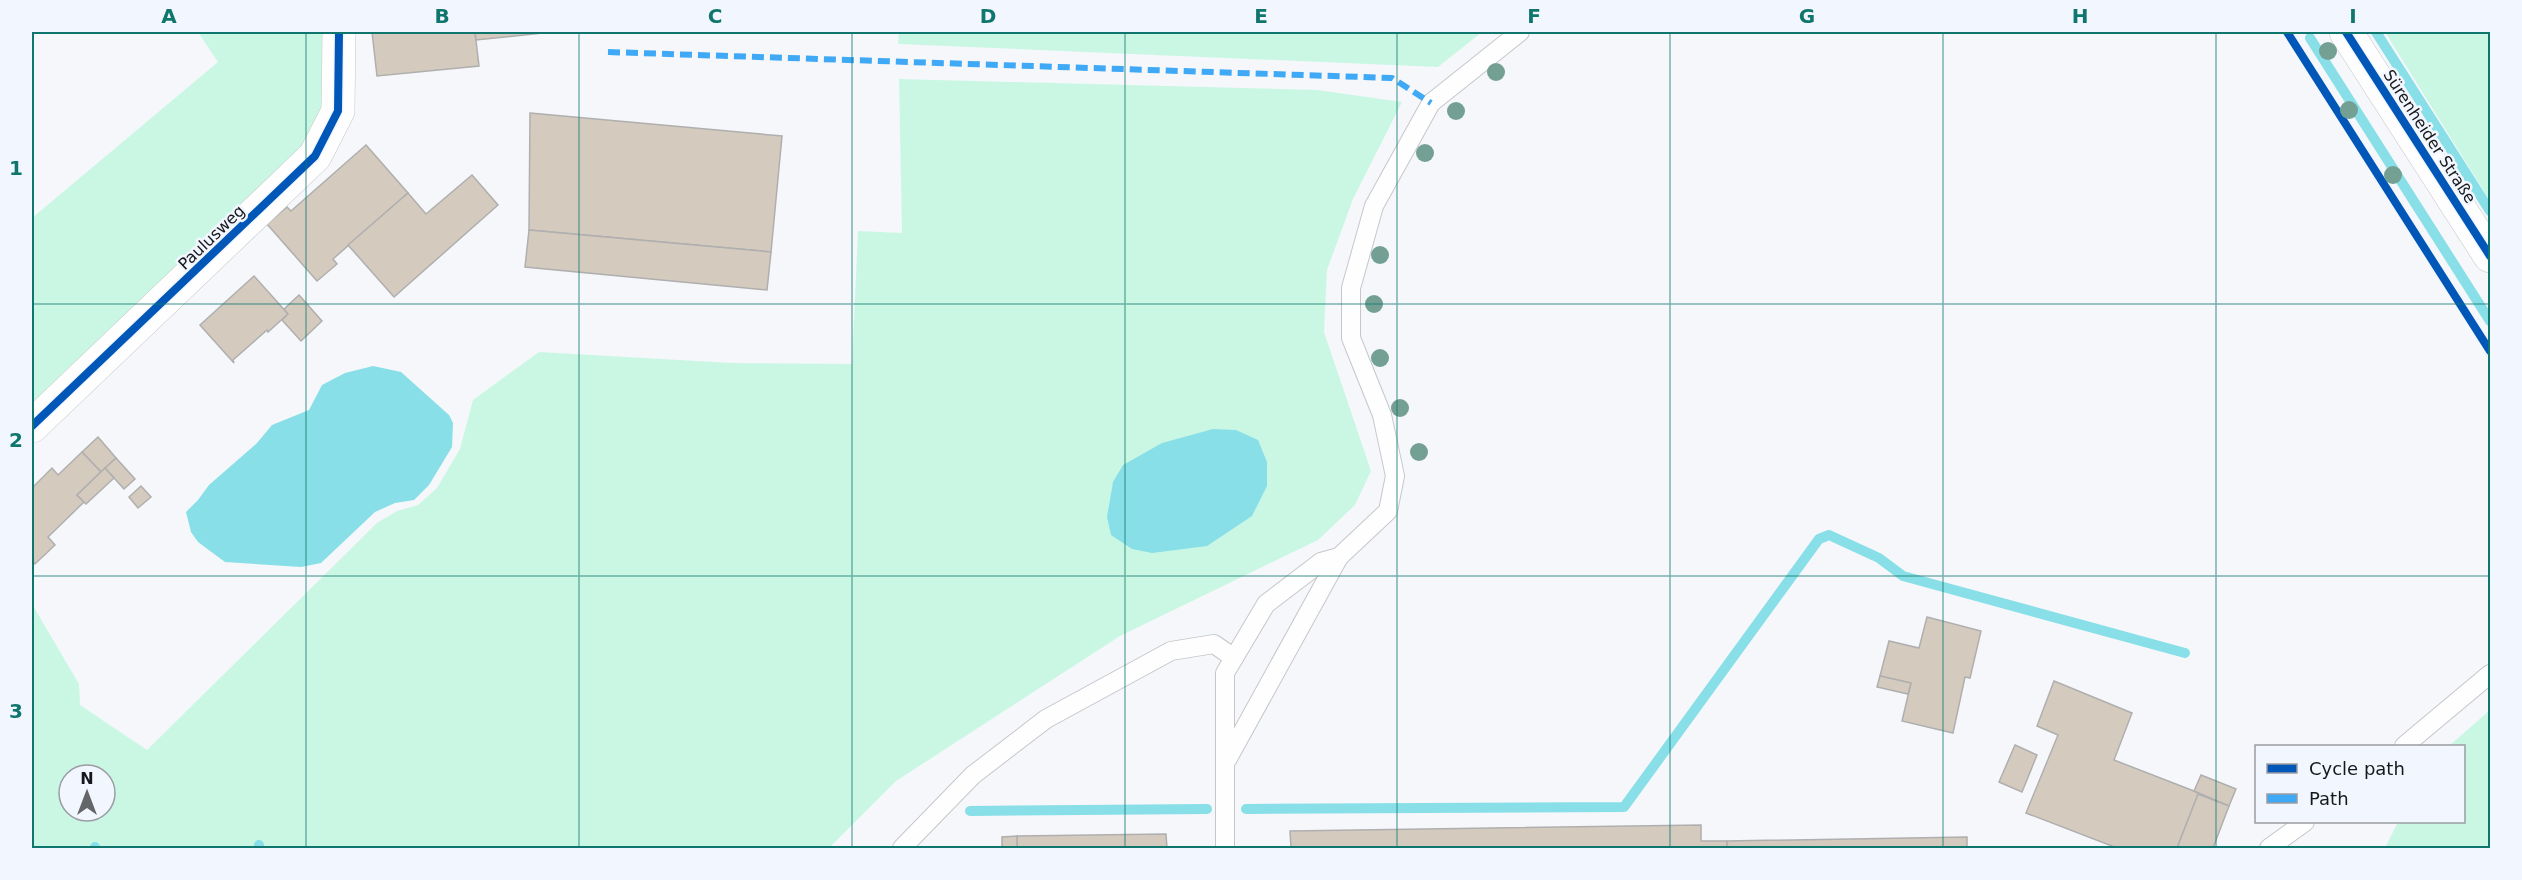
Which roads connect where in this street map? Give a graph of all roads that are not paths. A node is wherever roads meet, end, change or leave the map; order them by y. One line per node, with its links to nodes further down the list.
1 (339, 32): 5 (street, Paulusweg)
2 (1520, 32): 6 (lane)
3 (2346, 32): 4 (street, Sürenheider Straße)
4 (2490, 256)
5 (32, 426)
6 (1339, 557): 7 (lane); 10 (lane)
7 (1234, 658): 10 (lane); 12 (lane)
8 (2490, 674): 9 (lane)
9 (2406, 745)
10 (1225, 762): 13 (lane)
11 (2304, 823): 14 (lane)
12 (902, 849)
13 (1226, 849)
14 (2270, 849)

